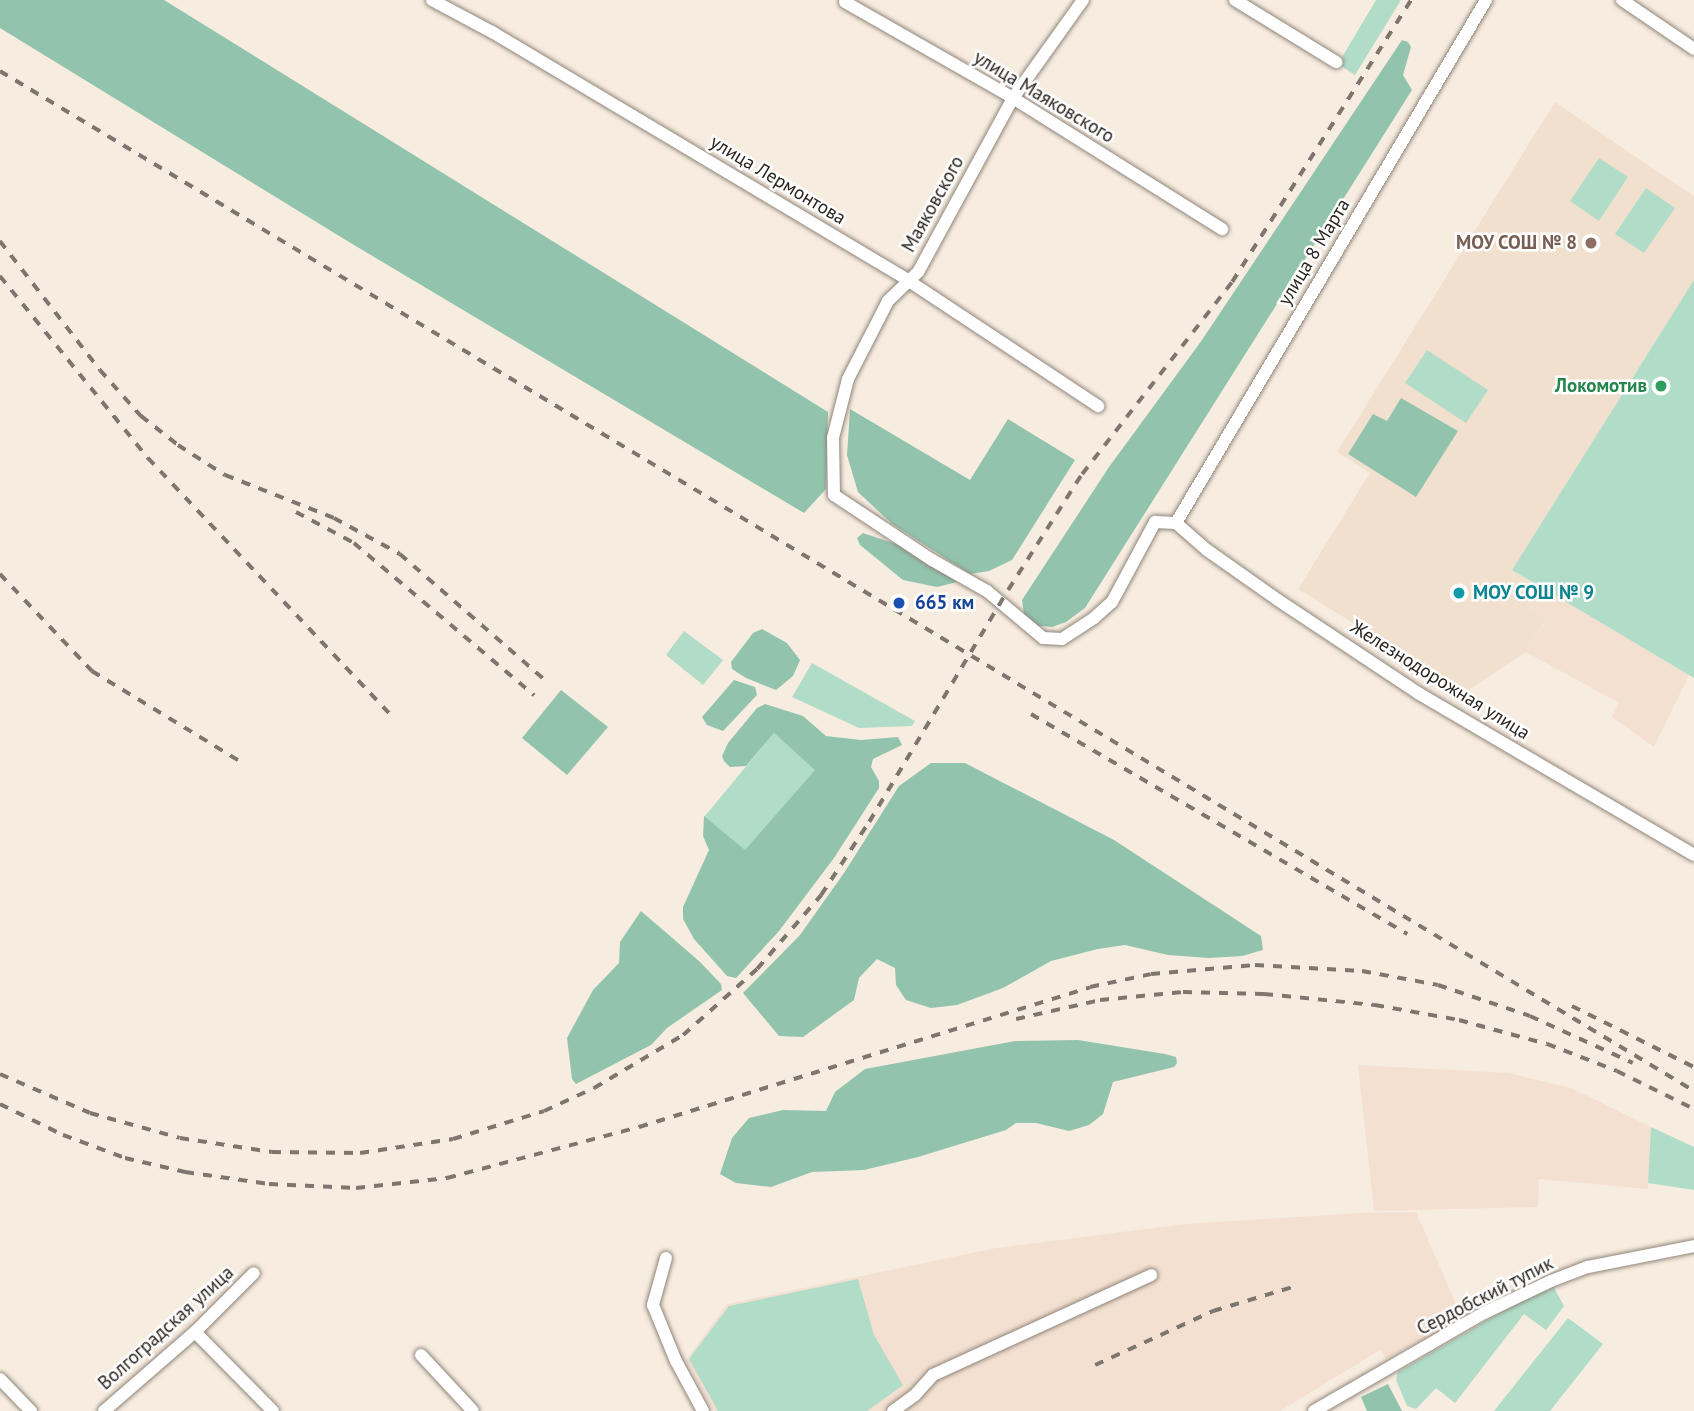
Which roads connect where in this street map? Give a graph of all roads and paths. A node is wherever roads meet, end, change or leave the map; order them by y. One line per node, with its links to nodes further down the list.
1 (432, 0): 11 (street, улица Лермонтова)
2 (1083, 0): 9 (street, Маяковского)
3 (1235, 0): 8 (street)
4 (1486, 0): 13 (street, улица 8 Марта)
5 (1622, 0): 7 (street)
6 (845, 2): 9 (street, улица Маяковского)
7 (1694, 50)
8 (1336, 62)
9 (1013, 98): 10 (street, улица Маяковского); 11 (street, Маяковского)
10 (1222, 229)
11 (909, 281): 12 (street, улица Лермонтова); 13 (street, Маяковского)
12 (1097, 406)
13 (1176, 523): 14 (street, Железнодорожная улица)
14 (1694, 855)
15 (1690, 1246): 28 (street, Сердобский тупик)
16 (666, 1258): 26 (street)
17 (254, 1273): 19 (street, Волгоградская улица)
18 (1151, 1275): 27 (street)
19 (195, 1332): 23 (street, Волгоградская улица); 24 (street)
20 (421, 1355): 25 (street)
21 (0, 1379): 22 (street)
22 (31, 1411)
23 (104, 1411)
24 (273, 1411)
25 (473, 1411)
26 (703, 1411)
27 (892, 1411)
28 (1314, 1411)

